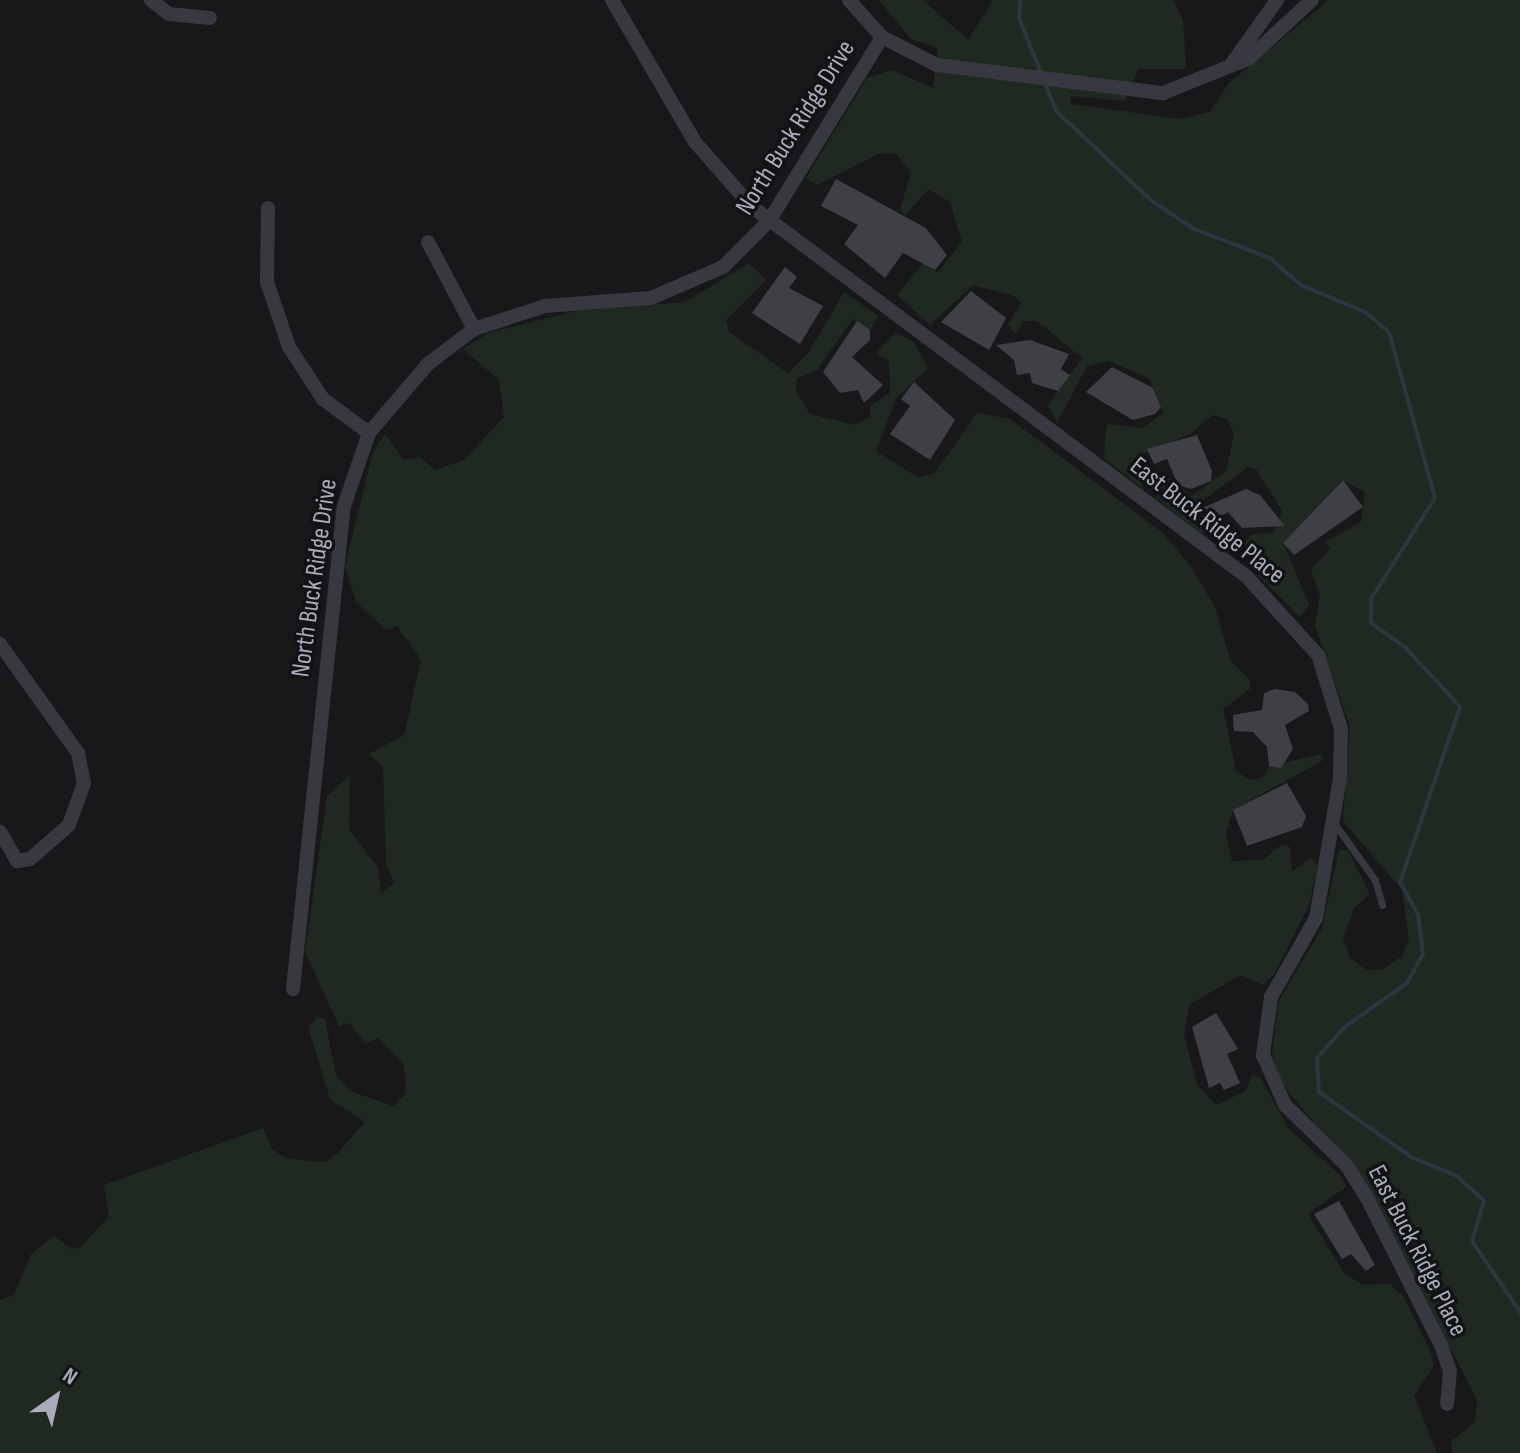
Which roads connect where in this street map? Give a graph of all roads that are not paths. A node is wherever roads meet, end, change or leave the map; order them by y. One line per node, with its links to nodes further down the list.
1 (151, 0): 6 (street)
2 (612, 0): 10 (street, East Buck Ridge Place)
3 (849, 0): 7 (street)
4 (1277, 0): 8 (street)
5 (1312, 0): 8 (street)
6 (210, 18)
7 (882, 37): 8 (street); 10 (street, North Buck Ridge Drive)
8 (1230, 66)
9 (268, 208): 13 (street)
10 (769, 221): 12 (street, North Buck Ridge Drive); 15 (street, East Buck Ridge Place)
11 (428, 242): 12 (street)
12 (474, 329): 13 (street, North Buck Ridge Drive)
13 (369, 433): 18 (street, North Buck Ridge Drive)
14 (0, 644): 16 (street)
15 (1334, 823): 17 (lane); 19 (street, East Buck Ridge Place)
16 (0, 832)
17 (1382, 905)
18 (293, 989)
19 (1447, 1404)

